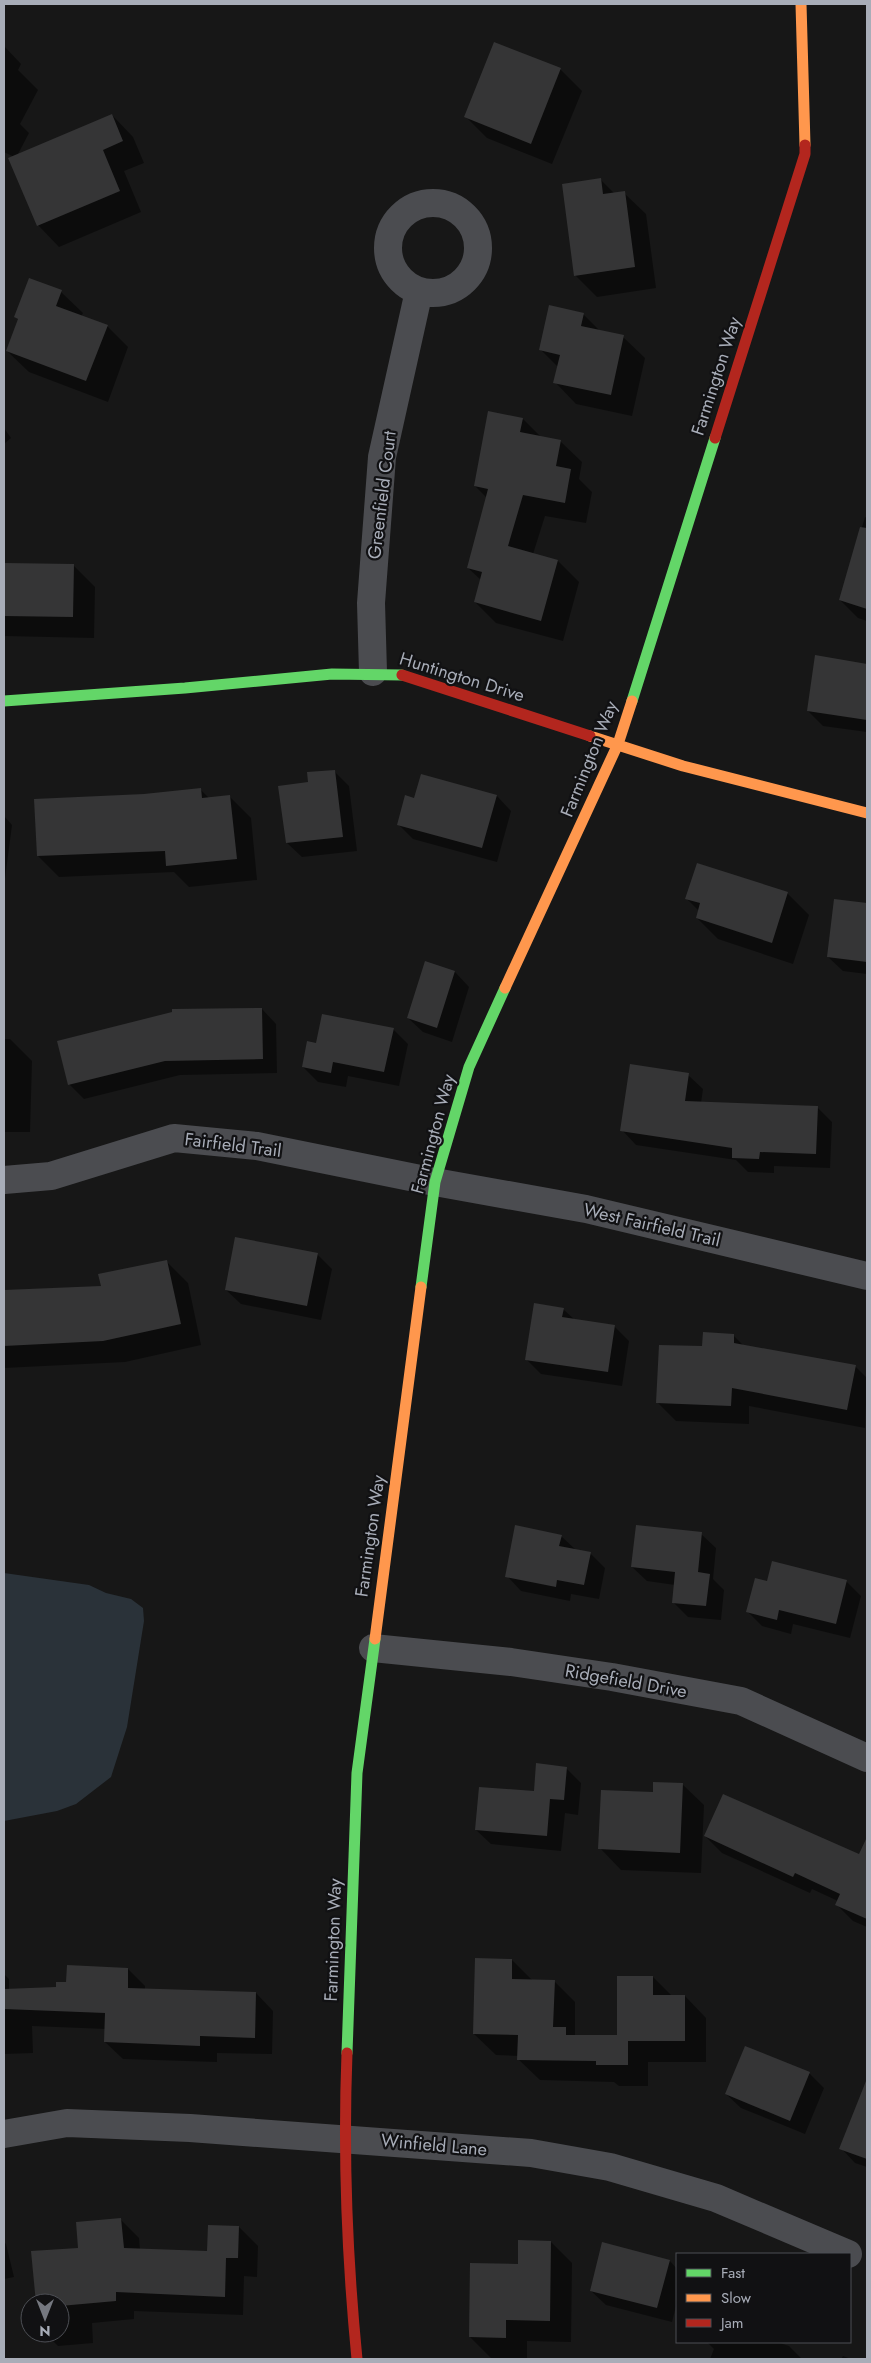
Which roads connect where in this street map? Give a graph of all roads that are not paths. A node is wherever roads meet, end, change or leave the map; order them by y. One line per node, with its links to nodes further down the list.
1 (801, 4): 5 (street, Farmington Way)
2 (419, 292): 3 (street, Greenfield Court)
3 (373, 672): 4 (street, Huntington Drive); 5 (street, Huntington Drive)
4 (4, 701)
5 (618, 744): 6 (street, Huntington Drive); 8 (street, Farmington Way)
6 (867, 813)
7 (4, 1180): 8 (street, Fairfield Trail)
8 (435, 1182): 9 (street, West Fairfield Trail); 10 (street, Farmington Way)
9 (867, 1276)
10 (372, 1648): 11 (street, Ridgefield Drive); 13 (street, Farmington Way)
11 (867, 1758)
12 (4, 2134): 13 (street, Winfield Lane)
13 (344, 2138): 14 (street, Winfield Lane); 17 (street, Farmington Way)
14 (844, 2253)
15 (851, 2256): 16 (street, Winfield Lane)
16 (867, 2263)
17 (357, 2359)

